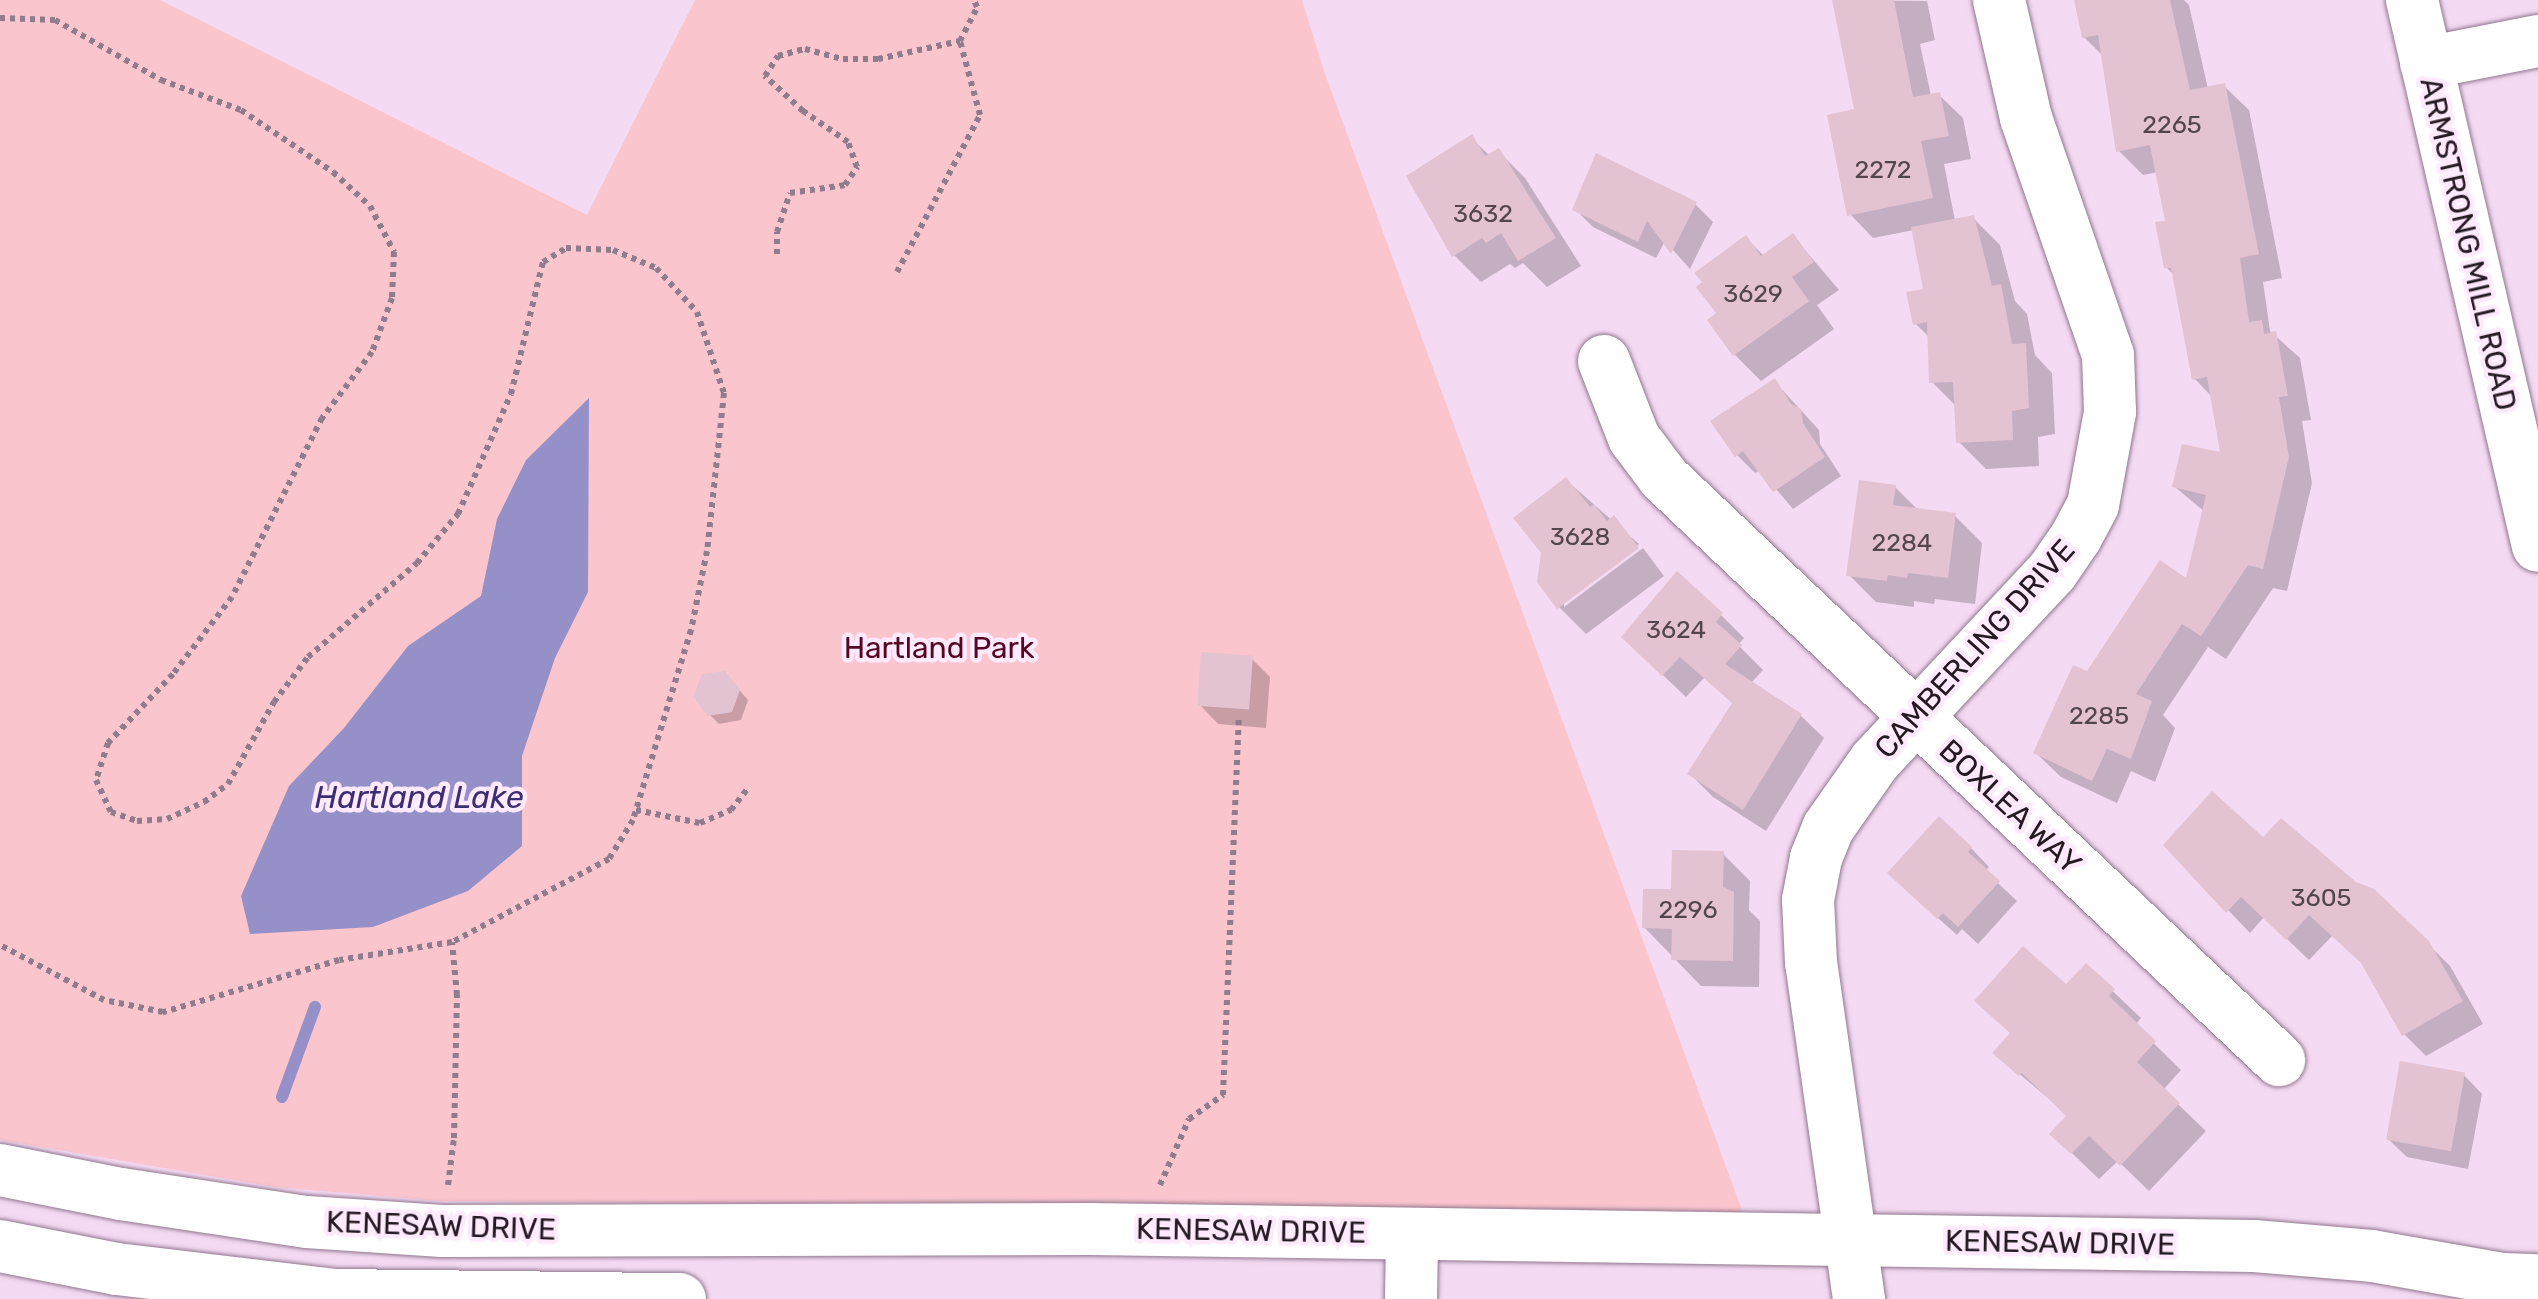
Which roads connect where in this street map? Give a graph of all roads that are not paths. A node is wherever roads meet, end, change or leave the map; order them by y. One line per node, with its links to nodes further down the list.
1 (1999, 0): 7 (street, CAMBERLING DRIVE)
2 (2412, 0): 4 (street, ARMSTRONG MILL ROAD)
3 (2538, 41): 4 (street)
4 (2426, 63): 6 (street, ARMSTRONG MILL ROAD)
5 (1604, 362): 7 (street, BOXLEA WAY)
6 (2538, 546)
7 (1917, 719): 8 (street, BOXLEA WAY); 12 (street, CAMBERLING DRIVE)
8 (2279, 1060)
9 (0, 1170): 10 (street, KENESAW DRIVE)
10 (442, 1231): 11 (street, KENESAW DRIVE); 15 (street)
11 (1412, 1234): 12 (street, KENESAW DRIVE); 17 (street)
12 (1854, 1239): 14 (street, KENESAW DRIVE); 18 (street, CAMBERLING DRIVE)
13 (0, 1246): 15 (street)
14 (2521, 1280): 19 (street, KENESAW DRIVE)
15 (427, 1297): 16 (street)
16 (680, 1299)
17 (1411, 1299)
18 (1859, 1299)
19 (2399, 1299)

